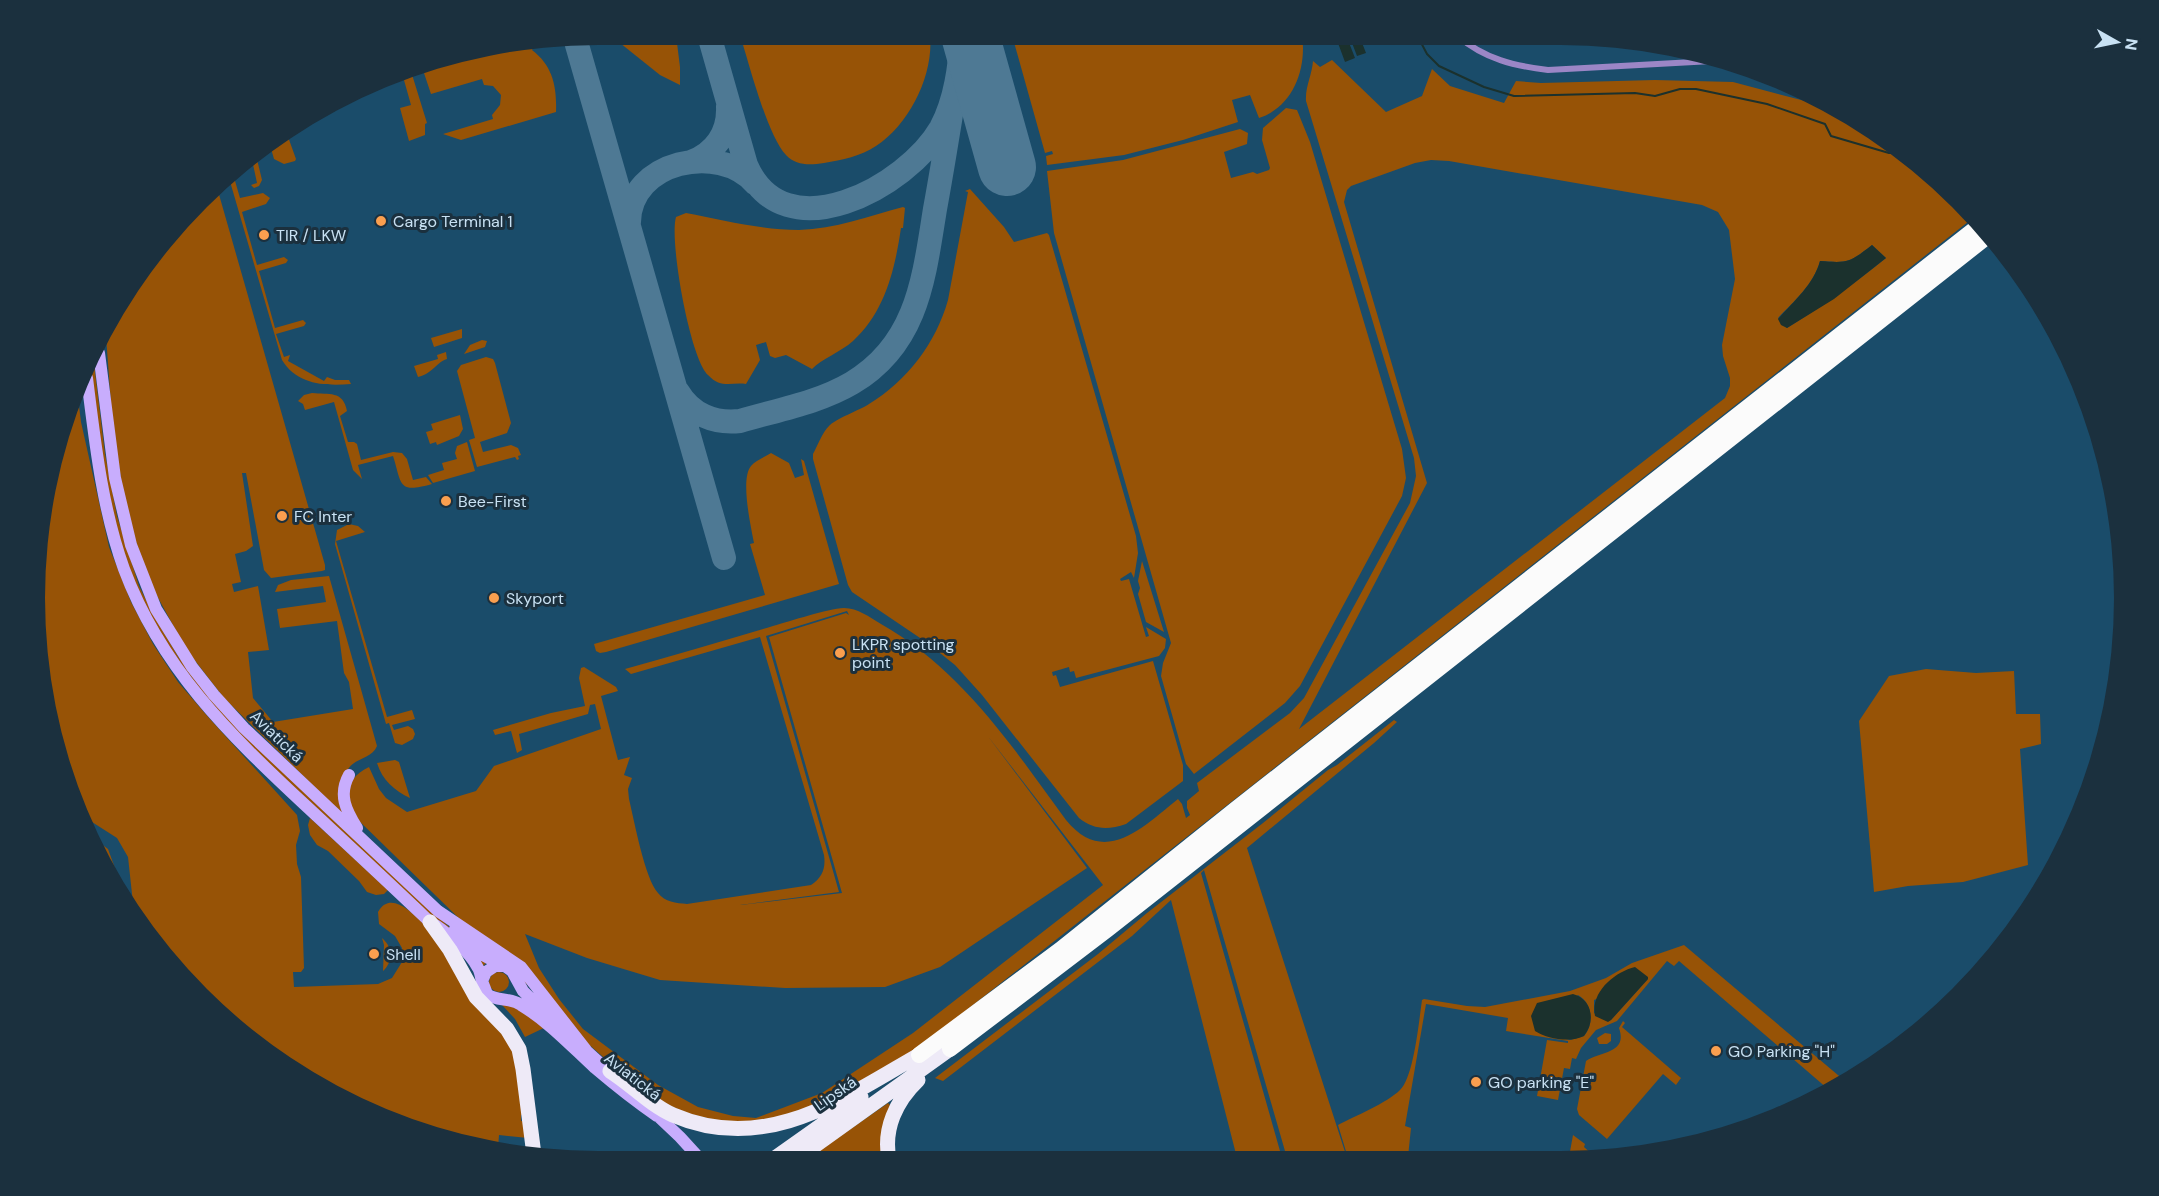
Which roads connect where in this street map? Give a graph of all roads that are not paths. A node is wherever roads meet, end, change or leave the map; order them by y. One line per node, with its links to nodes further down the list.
1 (1471, 45): 2 (street)
2 (1695, 62)
3 (1974, 230): 18 (highway)
4 (1983, 240): 16 (highway)
5 (100, 358): 10 (main road, Aviatická)
6 (88, 384): 8 (main road, Aviatická)
7 (86, 387): 8 (main road)
8 (90, 398): 11 (main road, Aviatická)
9 (349, 775): 10 (main road)
10 (365, 842): 11 (main road, Aviatická)
11 (434, 916): 12 (main road); 14 (main road, Aviatická); 17 (main road, Aviatická); 21 (highway)
12 (505, 966): 13 (main road); 14 (main road)
13 (516, 979): 15 (main road); 17 (main road)
14 (485, 990): 15 (main road); 21 (highway)
15 (503, 999): 20 (main road, Aviatická)
16 (950, 1049): 25 (highway, Lipská); 26 (highway)
17 (586, 1050): 19 (main road)
18 (919, 1055): 19 (highway); 24 (highway, Lipská)
19 (610, 1071): 20 (main road)
20 (657, 1116): 23 (main road)
21 (529, 1118): 22 (highway)
22 (533, 1147)
23 (692, 1151)
24 (785, 1151)
25 (808, 1151)
26 (889, 1151)

